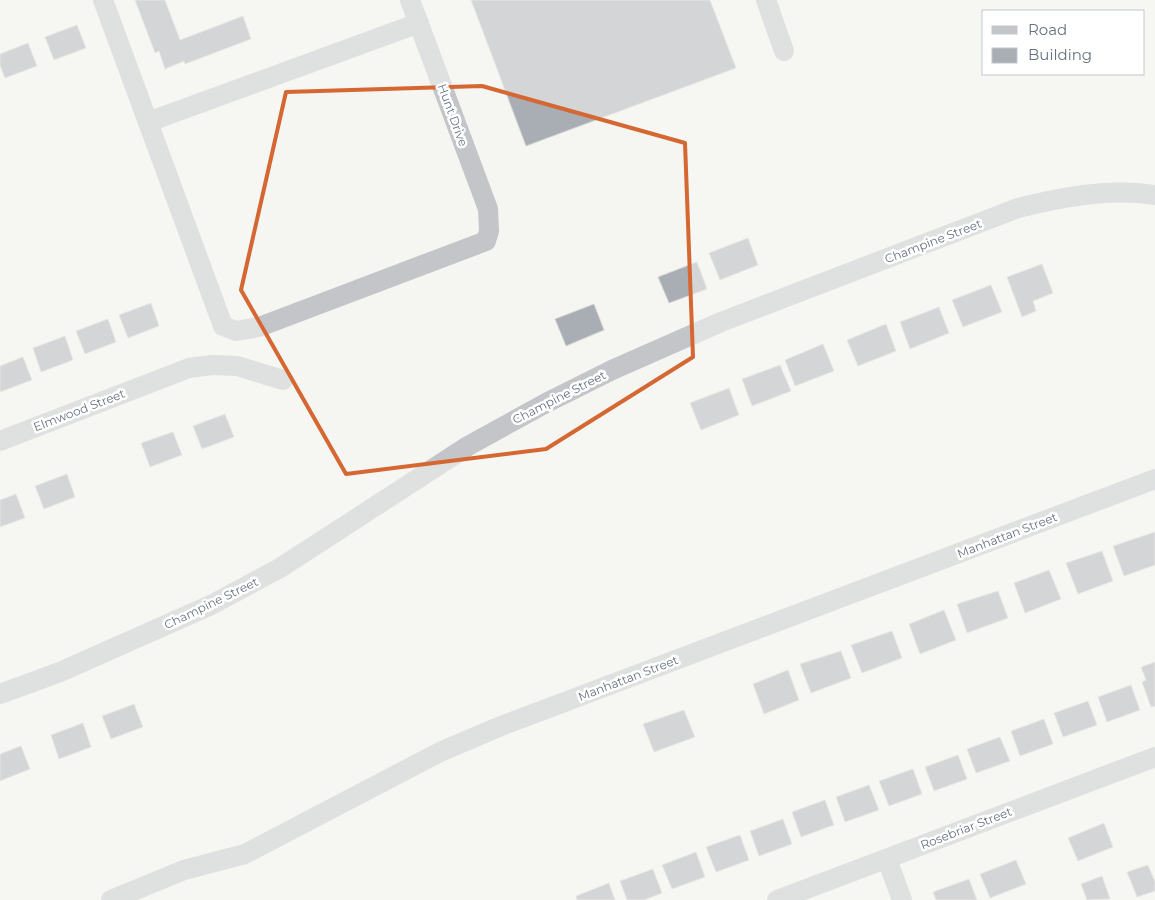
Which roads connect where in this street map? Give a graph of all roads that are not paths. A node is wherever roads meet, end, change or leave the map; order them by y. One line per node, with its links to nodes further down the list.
1 (103, 0): 6 (street)
2 (410, 0): 4 (street, Hunt Drive)
3 (766, 0): 5 (street)
4 (419, 23): 6 (street); 6 (street, Hunt Drive)
5 (784, 50)
6 (148, 122)
7 (1155, 195): 11 (street, Champine Street)
8 (283, 380): 9 (street, Elmwood Street)
9 (0, 441)
10 (1155, 479): 14 (street, Manhattan Street)
11 (0, 694)
12 (1155, 757): 13 (street, Rosebriar Street)
13 (887, 859): 15 (street, Rosebriar Street); 16 (street)
14 (111, 900)
15 (777, 900)
16 (902, 900)

